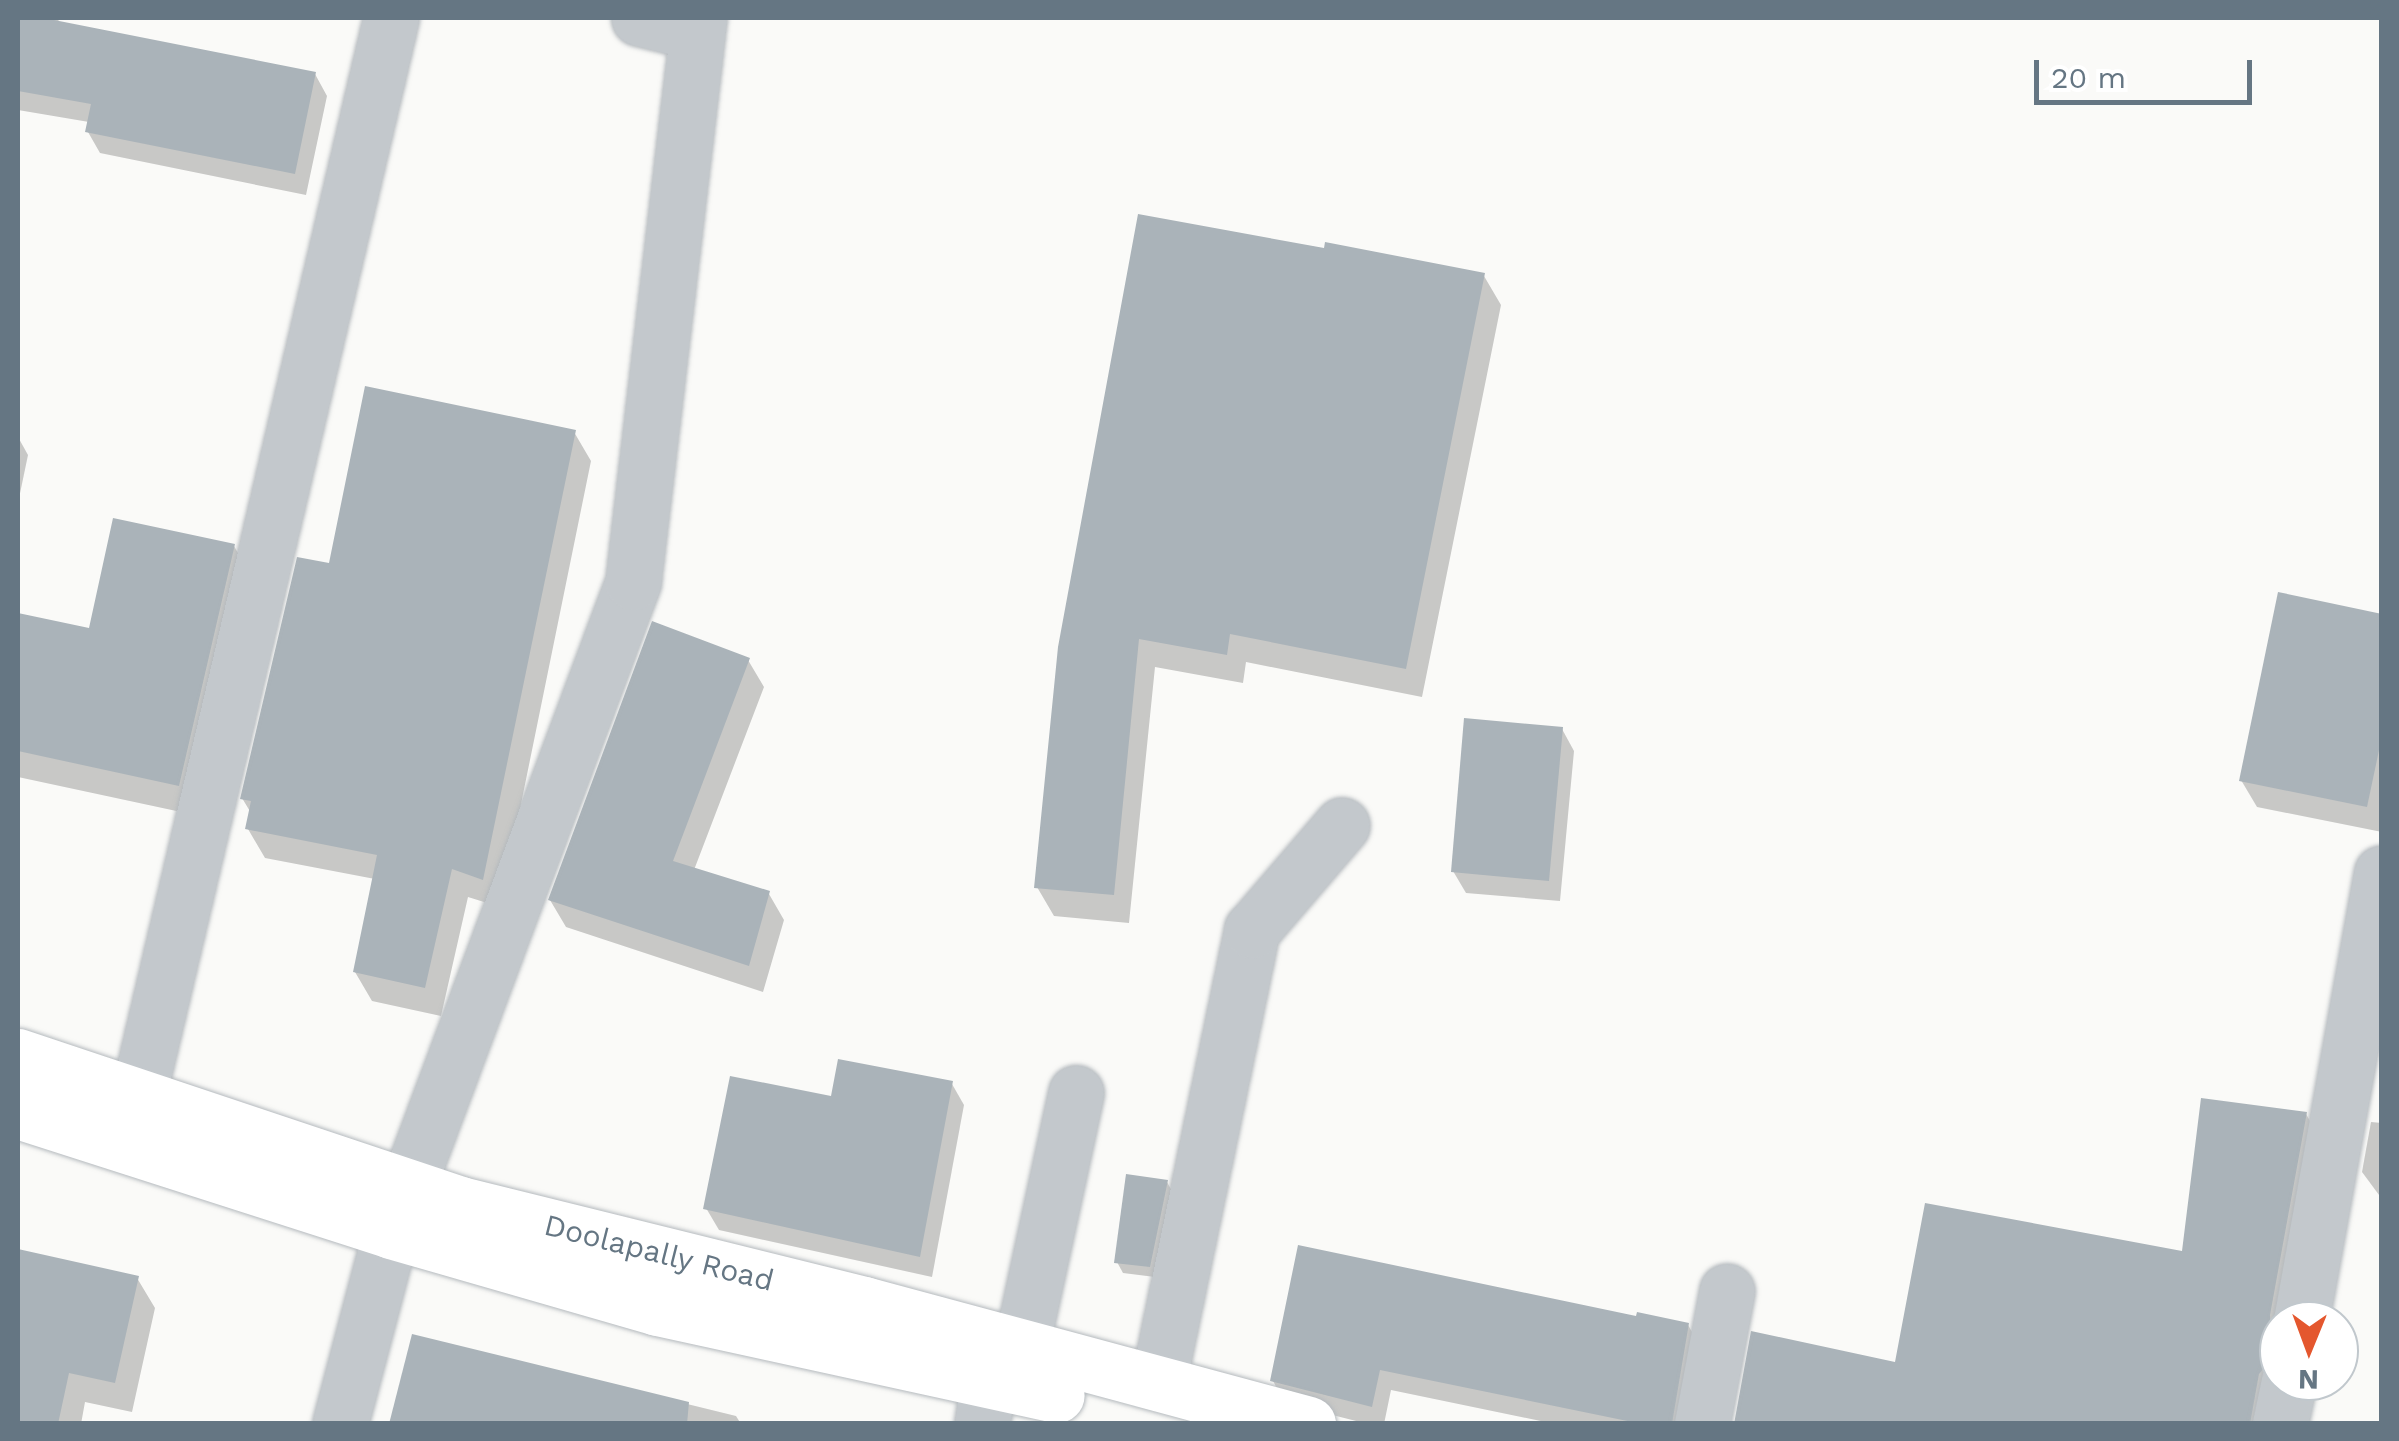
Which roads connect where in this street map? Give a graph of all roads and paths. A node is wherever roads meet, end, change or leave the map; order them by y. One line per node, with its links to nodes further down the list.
1 (391, 18): 8 (street)
2 (639, 18): 3 (street)
3 (698, 25): 10 (street)
4 (1342, 826): 14 (street)
5 (2382, 873): 12 (street)
6 (18, 1056): 8 (main road, Doolapally Road)
7 (1076, 1093): 13 (street)
8 (138, 1096): 10 (main road, Doolapally Road)
9 (18, 1111): 10 (main road, Doolapally Road)
10 (399, 1209): 13 (main road, Doolapally Road); 15 (street)
11 (1727, 1292): 17 (street)
12 (2306, 1301)
13 (997, 1383): 14 (main road, Doolapally Road)
14 (1158, 1412): 16 (main road, Doolapally Road)
15 (340, 1424)
16 (1308, 1424)
17 (1702, 1424)

